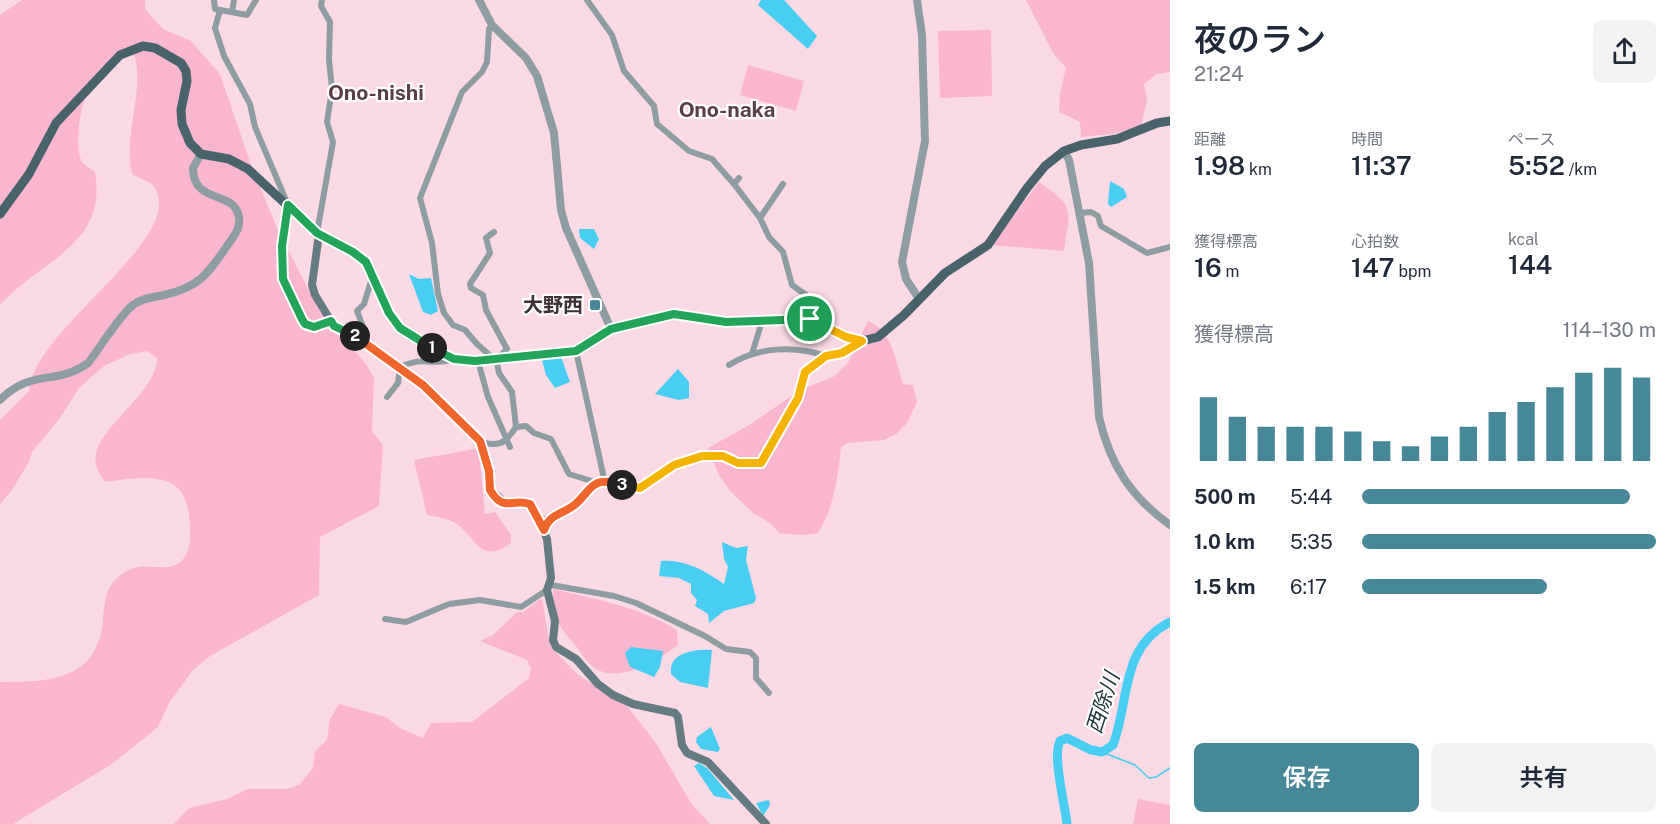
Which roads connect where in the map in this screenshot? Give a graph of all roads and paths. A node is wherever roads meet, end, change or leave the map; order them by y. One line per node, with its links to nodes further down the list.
1 (214, 0): 9 (street)
2 (234, 0): 10 (street)
3 (256, 0): 10 (street)
4 (322, 0): 11 (street)
5 (327, 0): 11 (street)
6 (479, 0): 12 (street)
7 (587, 0): 17 (street)
8 (917, 0): 27 (street)
9 (220, 10): 10 (street); 19 (street)
10 (232, 12)
11 (325, 14): 24 (street)
12 (492, 24): 31 (street); 38 (street)
13 (1170, 121): 14 (main road)
14 (1064, 151): 21 (street); 27 (main road)
15 (201, 154): 19 (main road); 20 (main road); 43 (street)
16 (739, 178): 17 (street)
17 (734, 184): 22 (street)
18 (783, 184): 22 (street)
19 (288, 205): 24 (main road); 29 (street)
20 (1, 210)
21 (1080, 213): 25 (street); 50 (street)
22 (760, 218): 28 (street)
23 (494, 232): 38 (street)
24 (318, 234): 26 (main road); 29 (main road)
25 (1170, 247)
26 (373, 275): 32 (street); 37 (main road)
27 (920, 299): 33 (main road)
28 (810, 319): 30 (main road); 33 (main road)
29 (331, 321): 32 (main road)
30 (762, 321): 31 (main road); 35 (street)
31 (611, 329): 34 (main road)
32 (359, 338): 41 (main road)
33 (862, 341): 36 (street)
34 (576, 351): 38 (main road); 47 (street)
35 (752, 354): 36 (street); 40 (street)
36 (826, 356): 47 (street)
37 (454, 359): 39 (main road); 41 (street)
38 (496, 359): 39 (main road); 44 (street)
39 (478, 361): 46 (street)
40 (729, 365)
41 (400, 367): 42 (street); 49 (main road)
42 (387, 397)
43 (0, 400)
44 (516, 427): 46 (street); 47 (street)
45 (485, 443): 46 (street)
46 (509, 444)
47 (601, 483): 48 (street)
48 (550, 518): 49 (street); 51 (street)
49 (539, 520): 51 (main road)
50 (1170, 525)
51 (544, 530): 52 (main road)
52 (549, 587): 53 (street); 54 (street); 55 (main road)
53 (385, 619)
54 (769, 693)
55 (766, 824)

